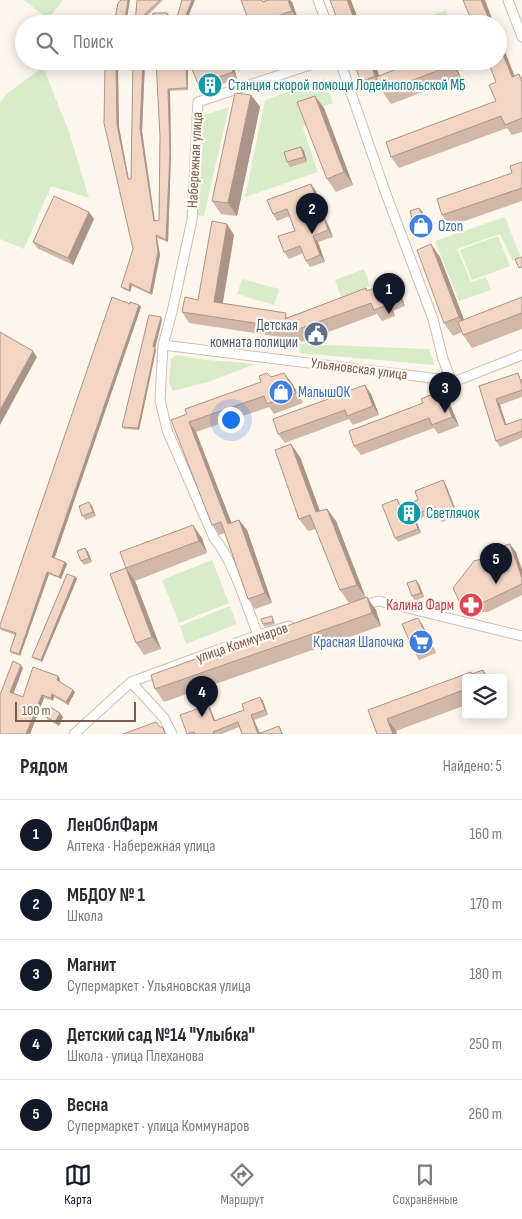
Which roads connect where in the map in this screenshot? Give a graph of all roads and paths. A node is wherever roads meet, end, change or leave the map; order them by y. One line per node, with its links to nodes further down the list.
1 (318, 0): 3 (street)
2 (510, 1): 4 (street)
3 (324, 15)
4 (522, 38)
5 (295, 70): 7 (street, Набережная улица)
6 (343, 70): 9 (street)
7 (163, 345): 9 (street, Ульяновская улица); 12 (street)
8 (522, 355): 9 (street, Ульяновская улица)
9 (451, 380)
10 (351, 608): 13 (street)
11 (297, 624): 12 (street, улица Коммунаров)
12 (258, 635): 14 (street, улица Коммунаров)
13 (522, 636)
14 (131, 682): 15 (street, улица Коммунаров); 16 (street)
15 (74, 734)
16 (172, 734)

